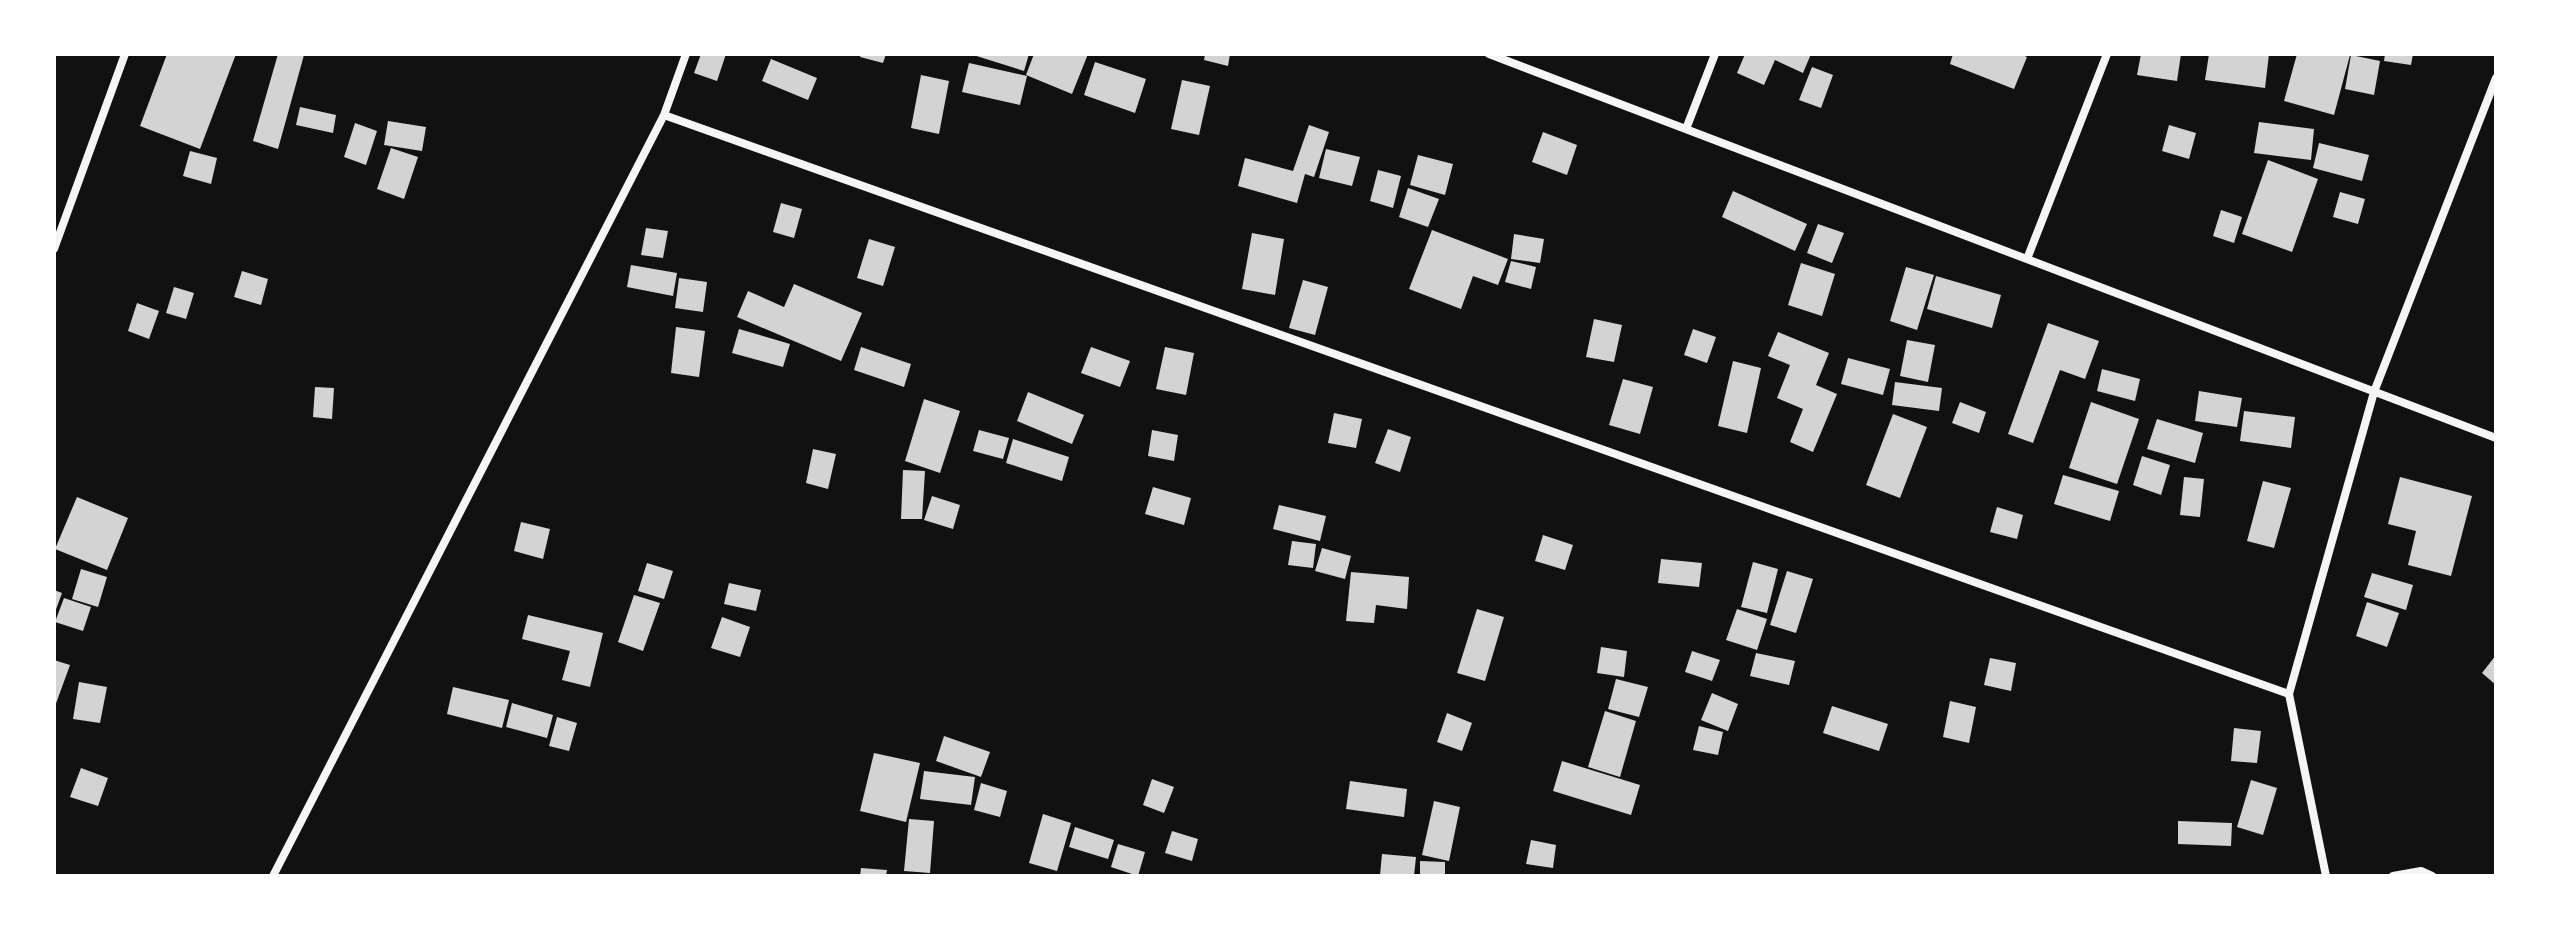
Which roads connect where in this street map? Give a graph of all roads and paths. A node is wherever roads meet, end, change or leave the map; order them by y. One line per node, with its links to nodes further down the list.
1 (125, 54): 9 (street)
2 (686, 54): 7 (street)
3 (1489, 54): 8 (street)
4 (1715, 54): 8 (street)
5 (2107, 54): 10 (street)
6 (2496, 78): 11 (street)
7 (664, 115): 13 (street); 14 (street)
8 (1686, 129): 10 (street)
9 (54, 249)
10 (2027, 259): 11 (street)
11 (2374, 392): 12 (street); 13 (street)
12 (2496, 438)
13 (2289, 694): 15 (street)
14 (273, 876)
15 (2326, 876)
16 (2393, 876): 17 (street)
17 (2432, 876)

